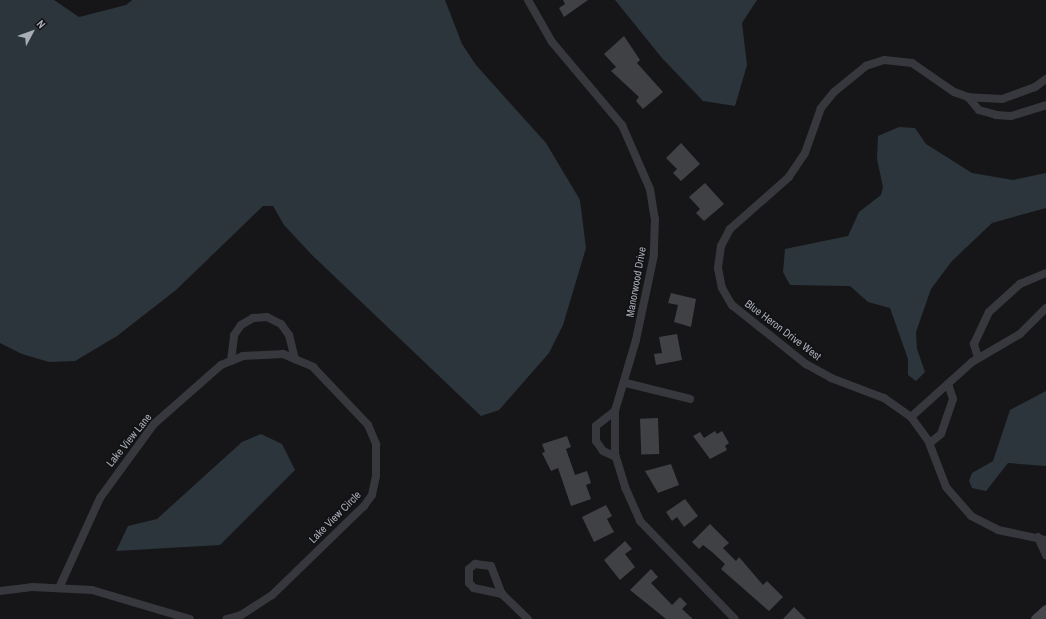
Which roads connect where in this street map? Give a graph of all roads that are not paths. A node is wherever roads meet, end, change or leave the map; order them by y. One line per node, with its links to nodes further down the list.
1 (528, 0): 11 (street, Manorwood Drive)
2 (1046, 79): 3 (street, Blue Heron Drive West)
3 (968, 97): 4 (street, Blue Heron Drive West); 15 (street, Blue Heron Drive West)
4 (1046, 104)
5 (1046, 273): 9 (street)
6 (1046, 308): 9 (street)
7 (263, 353): 8 (street, Lake View Circle); 10 (street, Lake View Lane)
8 (295, 358): 10 (street); 25 (street, Lake View Circle)
9 (978, 358): 12 (street)
10 (231, 361): 20 (street, Lake View Lane)
11 (626, 382): 13 (street); 14 (street, Manorwood Drive)
12 (948, 384): 15 (street); 16 (street)
13 (690, 399)
14 (615, 411): 17 (street, Manorwood Drive); 17 (street)
15 (911, 417): 16 (street, Blue Heron Drive West)
16 (930, 444): 18 (street, Blue Heron Drive West)
17 (616, 457): 27 (street, Manorwood Drive)
18 (1043, 537): 19 (street)
19 (1046, 555)
20 (59, 588): 21 (street); 24 (street)
21 (0, 591)
22 (502, 594): 22 (street); 26 (street)
23 (1046, 610): 28 (main road)
24 (190, 619)
25 (227, 619)
26 (528, 619)
27 (735, 619)
28 (1036, 619)

